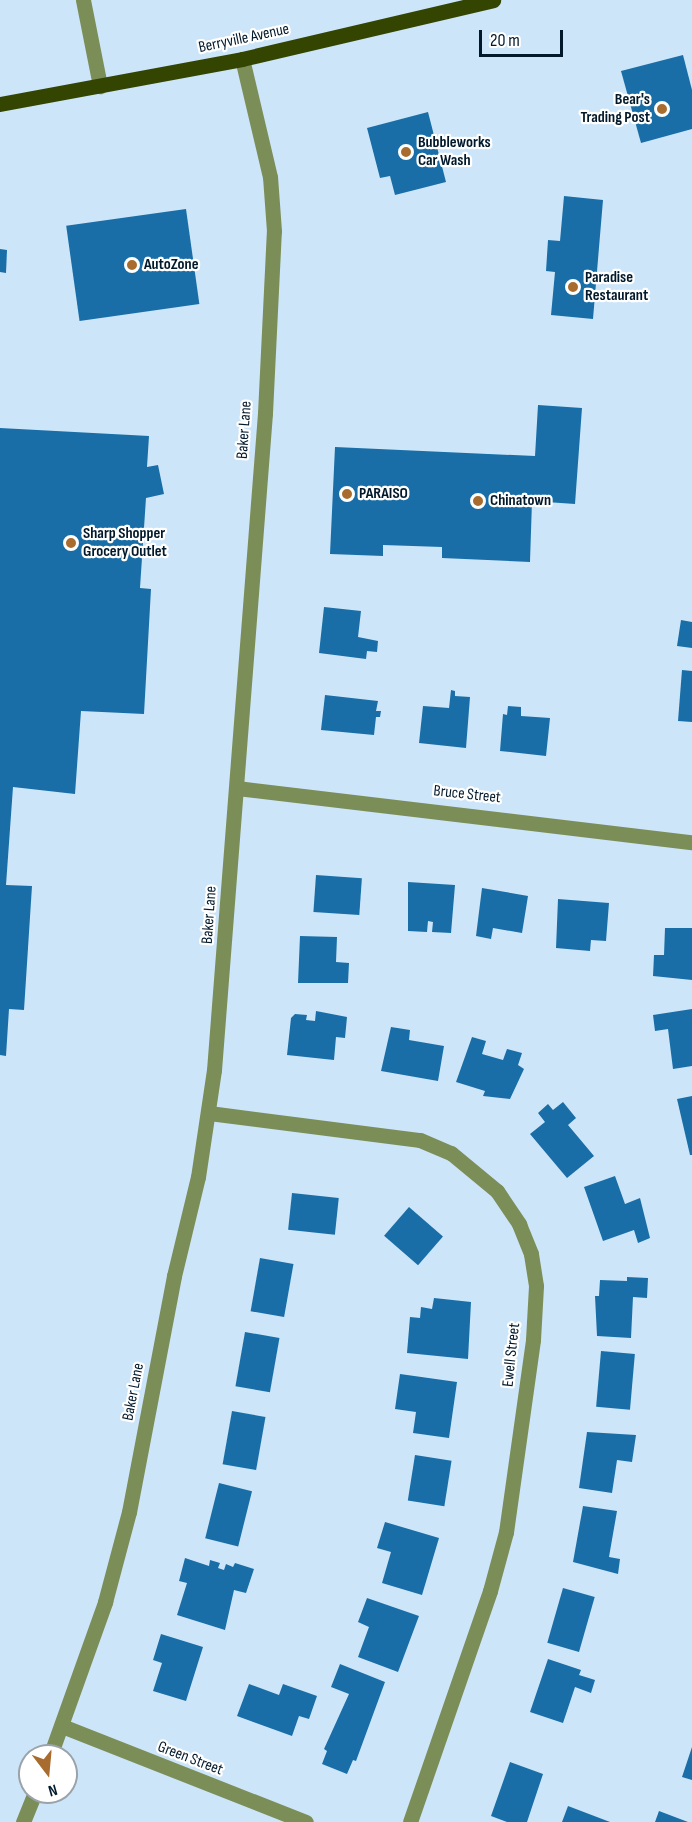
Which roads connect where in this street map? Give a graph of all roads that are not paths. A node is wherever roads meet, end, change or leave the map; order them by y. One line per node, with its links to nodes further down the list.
1 (83, 0): 4 (street)
2 (493, 0): 3 (main road, Berryville Avenue)
3 (242, 59): 4 (main road, Berryville Avenue); 6 (street, Baker Lane)
4 (100, 86): 5 (main road, Berryville Avenue)
5 (0, 104)
6 (237, 788): 7 (street, Bruce Street); 8 (street, Baker Lane)
7 (692, 842)
8 (208, 1113): 9 (street, Baker Lane); 14 (street, Ewell Street)
9 (62, 1726): 10 (street, Baker Lane); 13 (street, Green Street)
10 (55, 1744)
11 (30, 1804): 12 (street)
12 (23, 1822)
13 (306, 1822)
14 (410, 1822)

